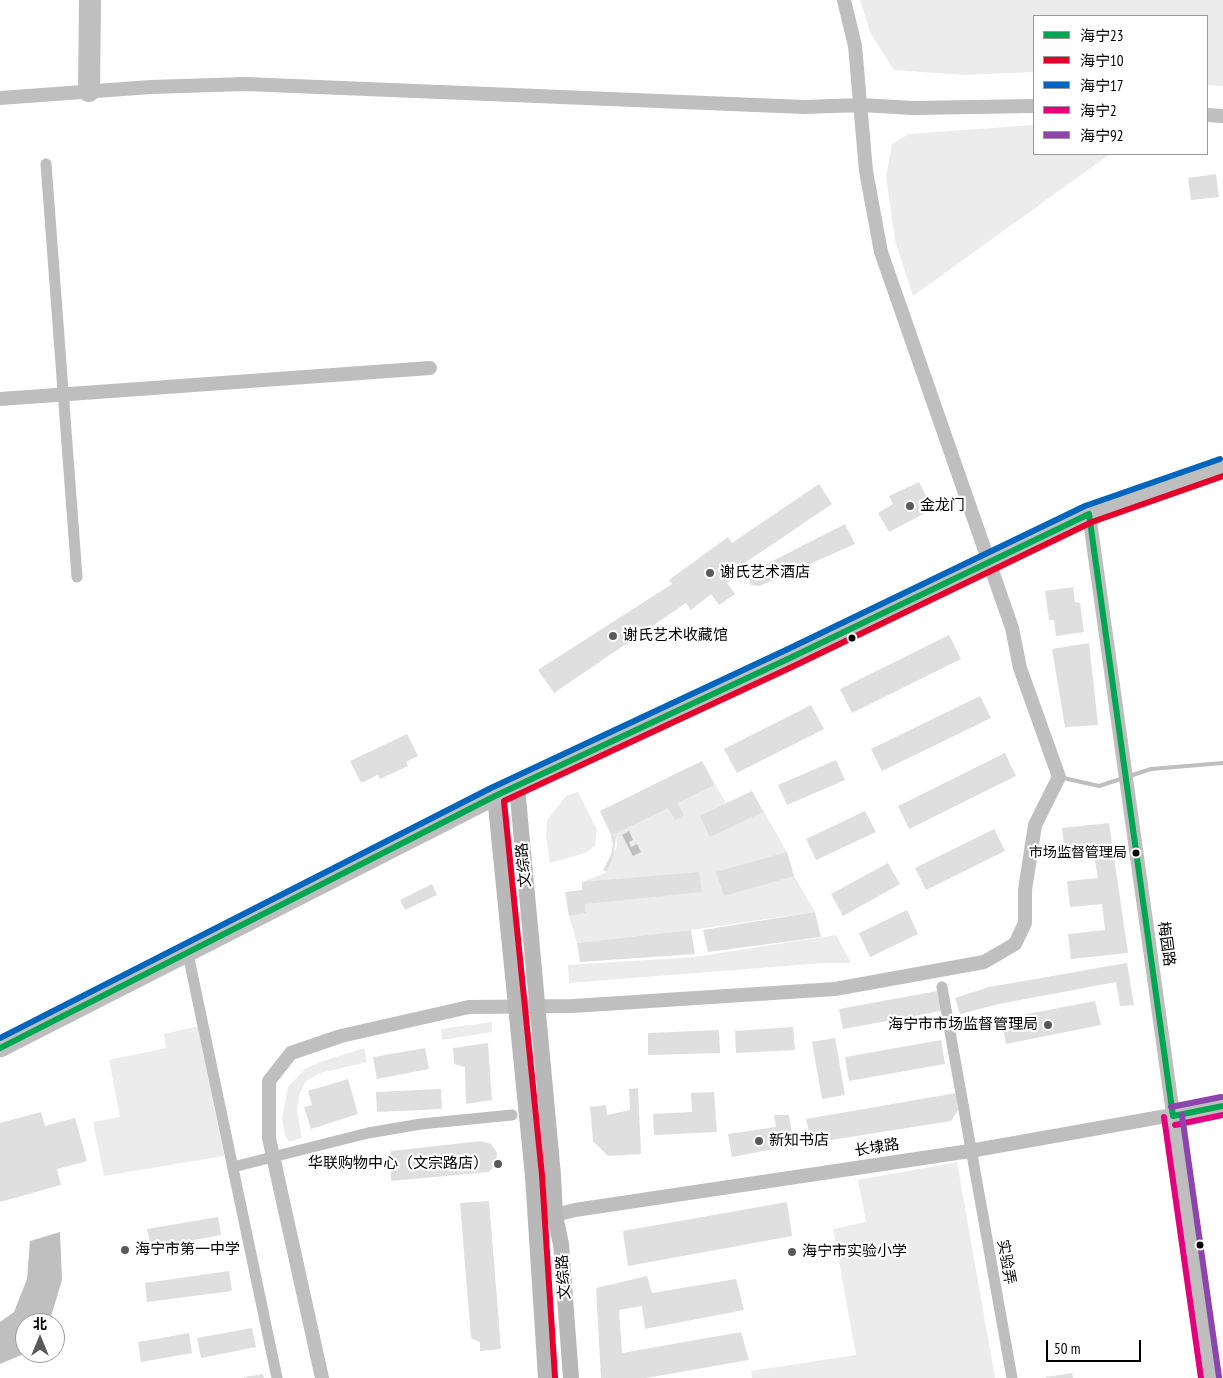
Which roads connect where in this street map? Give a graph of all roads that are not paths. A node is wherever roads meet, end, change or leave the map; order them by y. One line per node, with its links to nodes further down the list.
1 (46, 164): 3 (street)
2 (430, 368): 3 (street)
3 (64, 394): 4 (street); 7 (street)
4 (0, 399)
5 (1223, 466): 6 (main road)
6 (1089, 514): 8 (main road); 15 (street, 梅园路)
7 (77, 577)
8 (517, 787): 9 (main road); 18 (main road, 文综路)
9 (495, 796): 10 (main road); 19 (main road)
10 (188, 954): 12 (main road); 17 (street)
11 (942, 987): 16 (street, 实验弄)
12 (0, 1048)
13 (1223, 1106): 15 (street, 长埭路)
14 (512, 1115): 17 (street)
15 (1173, 1116): 16 (street, 长埭路); 24 (street, 梅园路)
16 (970, 1151): 18 (street, 长埭路); 23 (street, 实验弄)
17 (233, 1167): 20 (street)
18 (555, 1216): 19 (street, 长埭路); 22 (main road, 文综路)
19 (536, 1220): 21 (main road)
20 (277, 1378)
21 (546, 1378)
22 (572, 1378)
23 (1012, 1378)
24 (1210, 1378)

